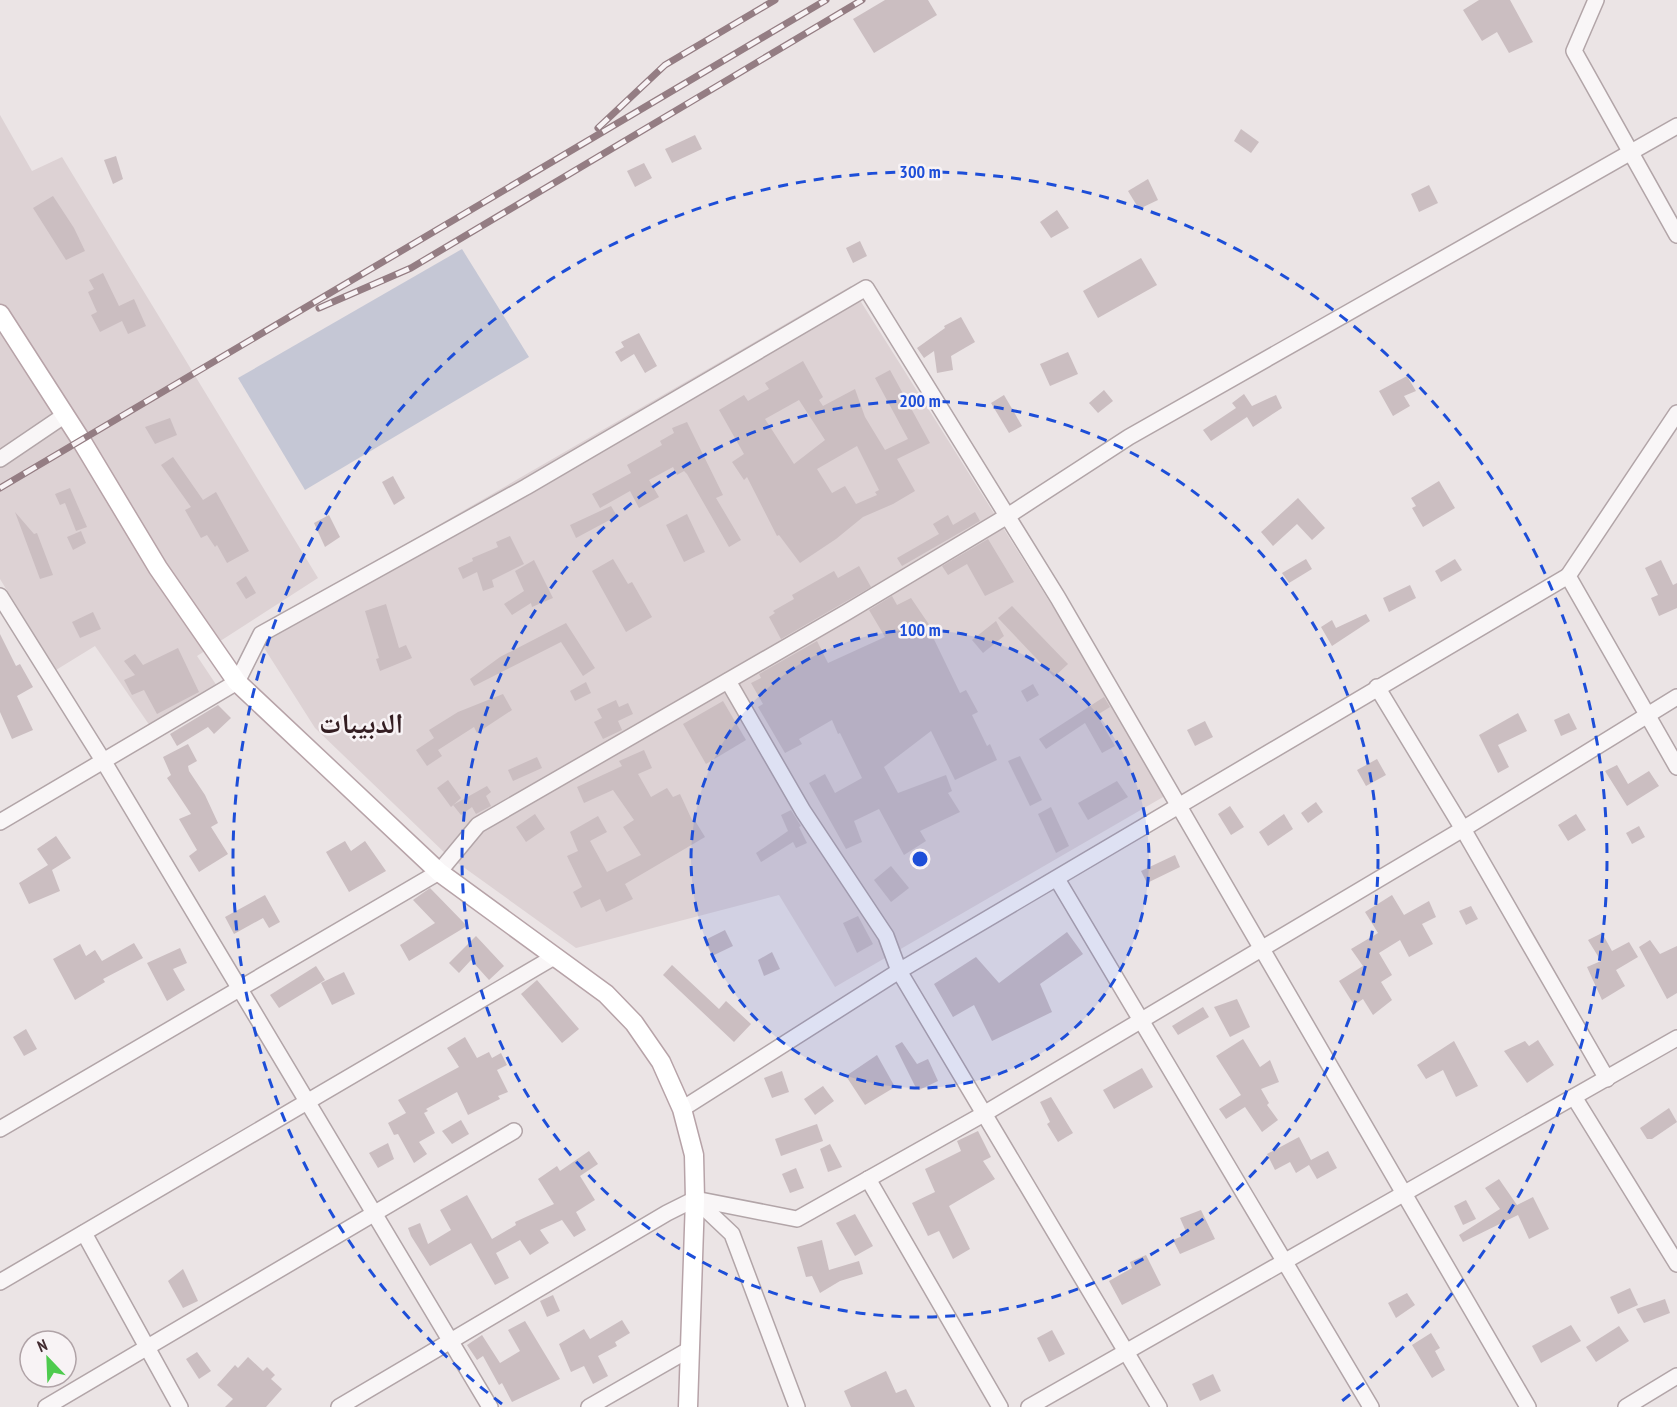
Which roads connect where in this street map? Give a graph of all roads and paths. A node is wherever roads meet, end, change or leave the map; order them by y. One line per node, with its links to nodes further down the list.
1 (1596, 0): 3 (street)
2 (1677, 126): 3 (street)
3 (1631, 152): 4 (street); 9 (street)
4 (1677, 235)
5 (0, 314): 7 (main road)
6 (1677, 413): 10 (street)
7 (65, 415): 8 (street); 13 (main road)
8 (0, 459)
9 (1009, 515): 12 (street); 13 (street); 19 (street)
10 (1568, 576): 14 (street); 16 (street)
11 (0, 596): 17 (street)
12 (728, 681): 22 (street); 26 (street)
13 (237, 682): 17 (street); 22 (main road)
14 (1377, 687): 19 (street); 21 (street)
15 (1677, 697): 16 (street)
16 (1647, 716): 18 (street); 21 (street)
17 (104, 762): 20 (street); 27 (street)
18 (1677, 767)
19 (1180, 806): 23 (street); 24 (street)
20 (0, 822)
21 (1463, 829): 24 (street); 30 (street)
22 (439, 872): 25 (main road); 27 (street)
23 (1057, 879): 26 (street); 28 (street)
24 (1260, 947): 28 (street); 38 (street)
25 (554, 957): 32 (street); 33 (main road)
26 (899, 971): 33 (street); 34 (street)
27 (239, 989): 32 (street); 35 (street)
28 (1140, 1019): 34 (street); 42 (street)
29 (1677, 1038): 30 (street)
30 (1606, 1079): 31 (street)
31 (1574, 1097): 38 (street); 43 (street)
32 (307, 1103): 40 (street); 41 (street)
33 (682, 1109): 39 (main road)
34 (982, 1115): 37 (street); 48 (street)
35 (0, 1129)
36 (514, 1131): 40 (street)
37 (868, 1179): 39 (street); 57 (street)
38 (1403, 1194): 42 (street); 61 (street)
39 (695, 1199): 45 (street); 47 (main road); 56 (street)
40 (372, 1215): 45 (street); 46 (street)
41 (84, 1233): 44 (street); 46 (street)
42 (1284, 1261): 48 (street); 60 (street)
43 (1677, 1264)
44 (0, 1282)
45 (450, 1342): 52 (street); 53 (street)
46 (147, 1347): 50 (street); 51 (street)
47 (690, 1349): 54 (street); 55 (main road)
48 (1125, 1350): 58 (street); 59 (street)
49 (1677, 1376): 62 (street)
50 (46, 1407)
51 (180, 1407)
52 (339, 1407)
53 (490, 1407)
54 (589, 1407)
55 (688, 1407)
56 (797, 1407)
57 (1000, 1407)
58 (1029, 1407)
59 (1159, 1407)
60 (1371, 1407)
61 (1528, 1407)
62 (1626, 1407)

